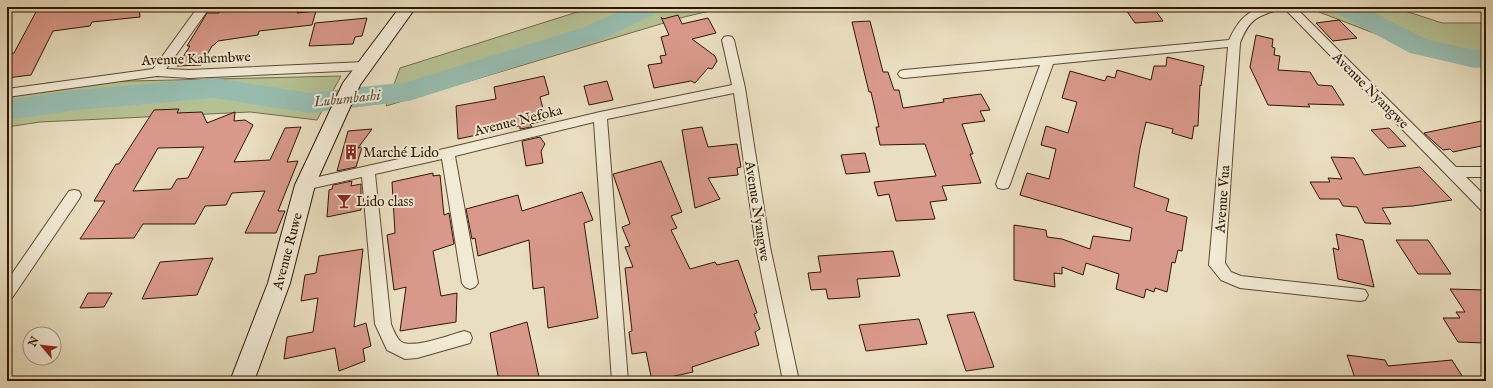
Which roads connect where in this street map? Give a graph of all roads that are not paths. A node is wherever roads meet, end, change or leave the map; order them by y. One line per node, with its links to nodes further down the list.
1 (204, 7): 9 (street)
2 (408, 7): 8 (street)
3 (1277, 7): 6 (street, Avenue Vua)
4 (1289, 7): 16 (street, Avenue Nyangwe)
5 (728, 40): 11 (street, Avenue Nyangwe)
6 (1234, 43): 7 (street); 24 (street, Avenue Vua)
7 (1048, 60): 10 (street); 19 (street)
8 (364, 66): 9 (street, Avenue Kahembwe); 18 (street, Avenue Ruwe)
9 (157, 72): 12 (street, Avenue Kahembwe)
10 (904, 74)
11 (739, 88): 13 (street, Avenue Nefoka); 28 (street, Avenue Nyangwe)
12 (7, 93)
13 (600, 116): 14 (street, Avenue Nefoka); 27 (street)
14 (448, 154): 15 (street, Avenue Nefoka); 22 (street)
15 (368, 171): 18 (street, Avenue Nefoka); 25 (street)
16 (1453, 172): 17 (street); 21 (street, Avenue Nyangwe)
17 (1486, 172)
18 (305, 184): 26 (street, Avenue Ruwe)
19 (1003, 184)
20 (74, 195): 23 (street)
21 (1486, 206)
22 (470, 283)
23 (7, 293)
24 (1360, 295)
25 (464, 338)
26 (242, 381)
27 (620, 381)
28 (792, 381)

